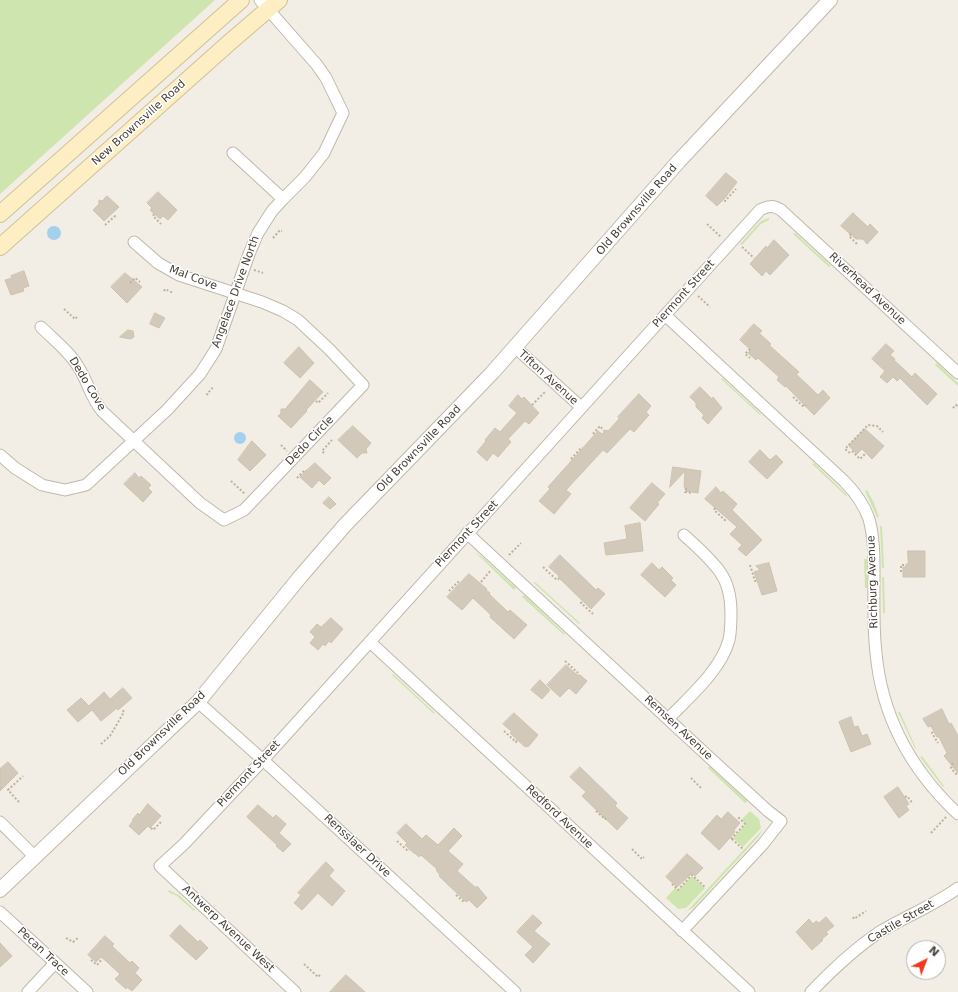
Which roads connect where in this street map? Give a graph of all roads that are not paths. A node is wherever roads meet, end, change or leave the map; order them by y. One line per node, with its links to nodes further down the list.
1 (241, 0): 7 (main road)
2 (830, 0): 13 (street, Old Brownsville Road)
3 (269, 3): 5 (street, Angelace Drive North); 9 (main road, New Brownsville Road)
4 (233, 153): 5 (street)
5 (283, 199): 10 (street, Angelace Drive North)
6 (774, 206): 11 (street, Piermont Street); 14 (street, Riverhead Avenue)
7 (0, 214)
8 (134, 242): 10 (street, Mal Cove)
9 (0, 247)
10 (236, 294): 16 (street, Angelace Drive North); 16 (street, Dedo Circle)
11 (665, 315): 15 (street, Piermont Street); 24 (street, Richburg Avenue)
12 (41, 327): 16 (street, Dedo Cove)
13 (516, 348): 15 (street, Tifton Avenue); 21 (street, Old Brownsville Road)
14 (958, 373)
15 (581, 407): 18 (street, Piermont Street)
16 (134, 441): 17 (street, Angelace Drive North)
17 (0, 455)
18 (467, 533): 20 (street, Piermont Street); 22 (street, Remsen Avenue)
19 (684, 535): 22 (street)
20 (370, 642): 23 (street, Piermont Street); 31 (street, Redford Avenue)
21 (198, 702): 23 (street, Rensslaer Drive); 26 (street, Old Brownsville Road)
22 (668, 719): 31 (street, Remsen Avenue)
23 (263, 760): 27 (street, Piermont Street); 36 (street, Rensslaer Drive)
24 (958, 814)
25 (0, 822): 26 (street)
26 (34, 857): 29 (street, Old Brownsville Road)
27 (160, 866): 35 (street, Antwerp Avenue West)
28 (958, 888): 38 (street, Castile Street)
29 (0, 890)
30 (0, 912): 32 (street, Pecan Trace)
31 (682, 931): 37 (street, Redford Avenue)
32 (55, 963): 33 (street); 34 (street, Pecan Trace)
33 (28, 992)
34 (87, 992)
35 (295, 992)
36 (515, 992)
37 (749, 992)
38 (811, 992)

